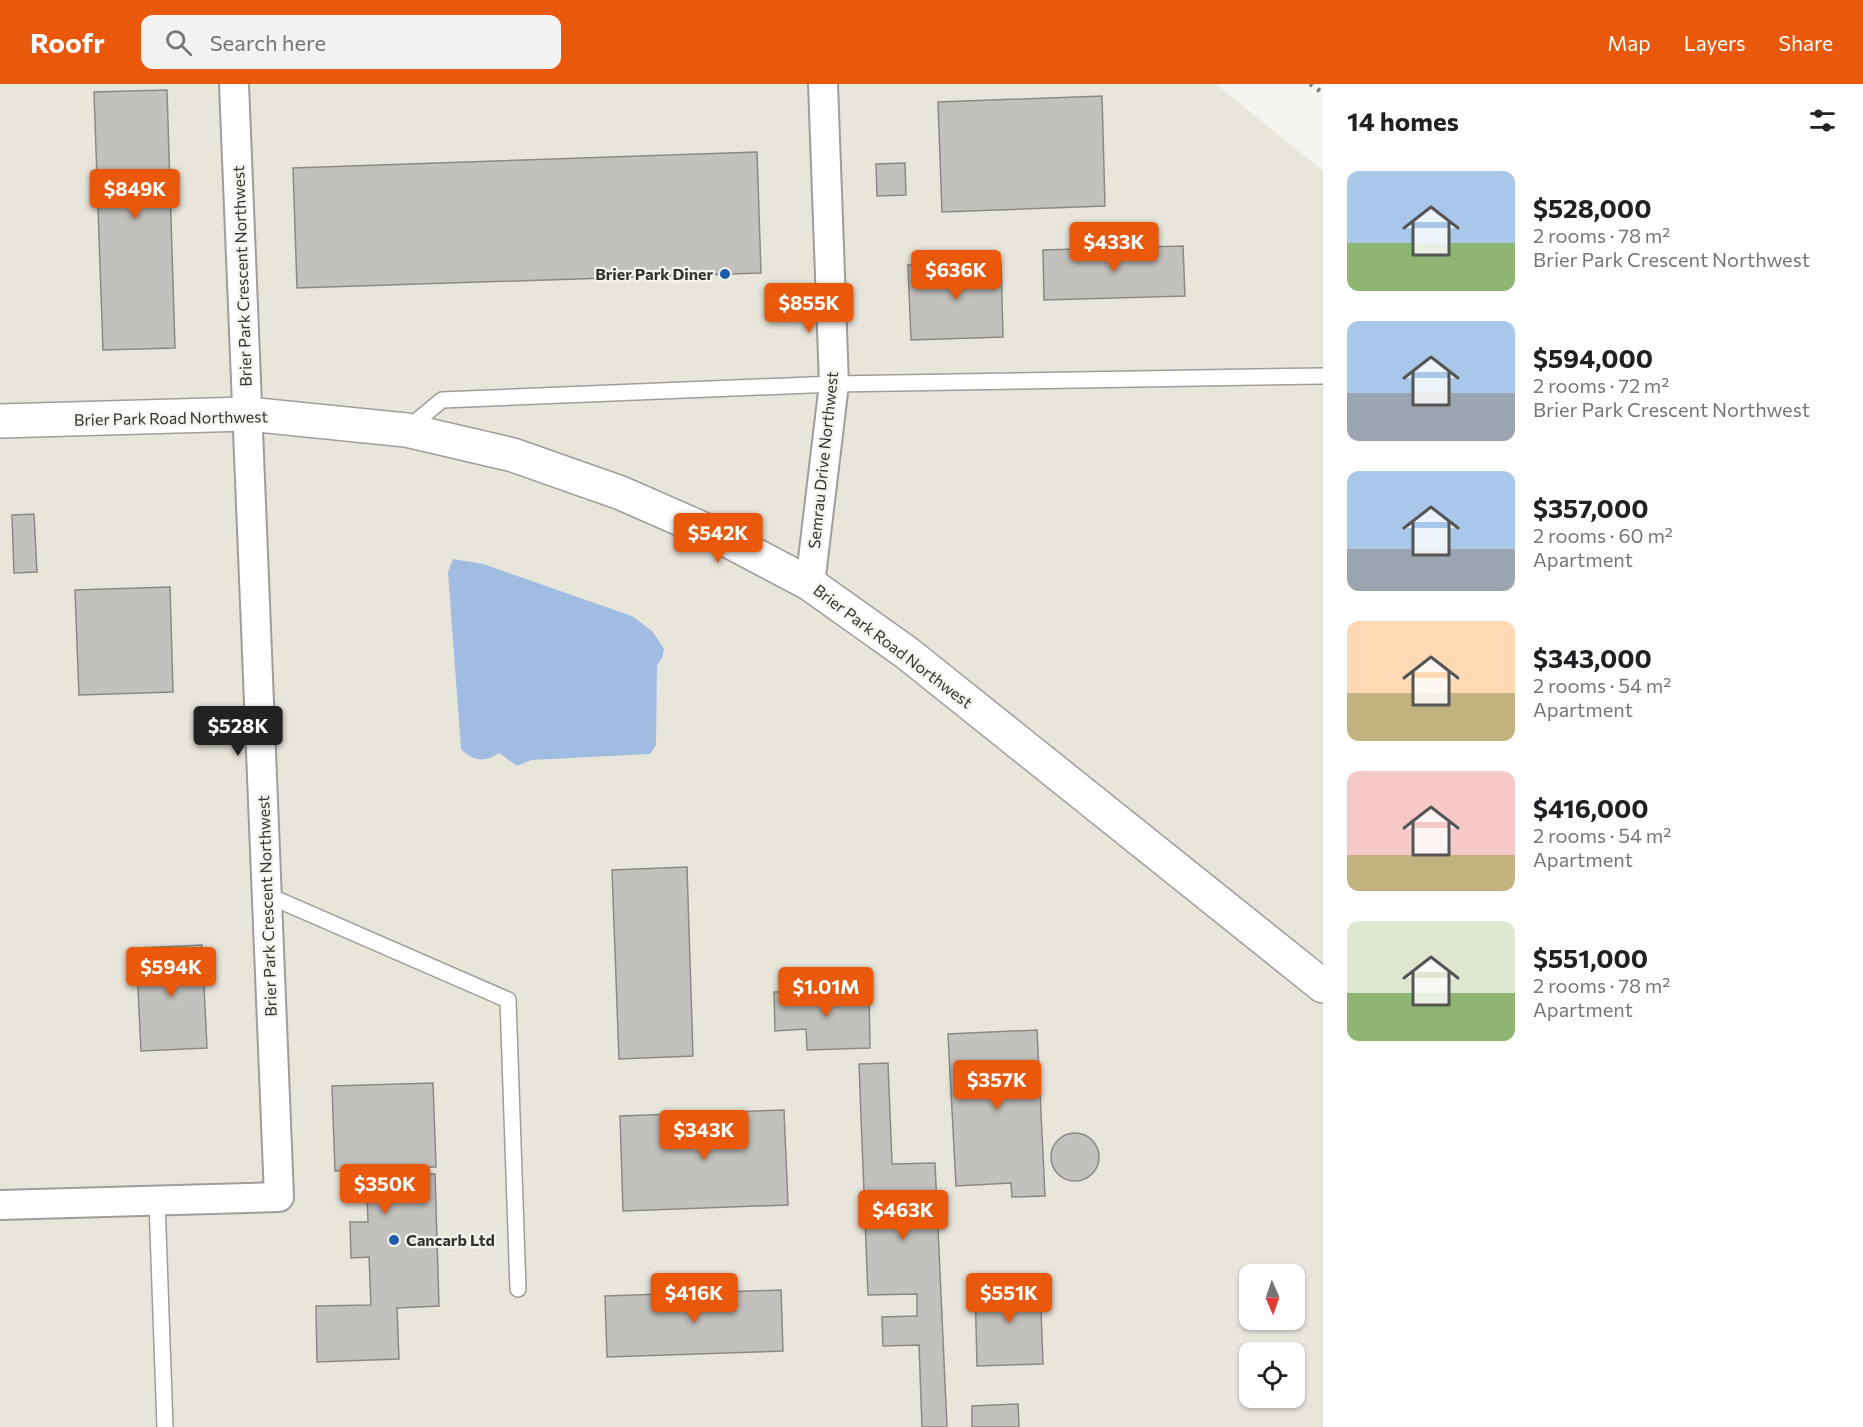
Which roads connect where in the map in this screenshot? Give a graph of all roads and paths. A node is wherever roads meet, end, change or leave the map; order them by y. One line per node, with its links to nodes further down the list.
1 (234, 84): 5 (street, Brier Park Crescent Northwest)
2 (823, 84): 4 (street, Semrau Drive Northwest)
3 (1323, 376): 4 (lane)
4 (834, 384): 7 (lane); 8 (street, Semrau Drive Northwest)
5 (247, 414): 6 (street, Brier Park Road Northwest); 7 (street, Brier Park Road Northwest); 9 (street, Brier Park Crescent Northwest)
6 (0, 421)
7 (406, 430): 8 (street, Brier Park Road Northwest)
8 (810, 584): 10 (street, Brier Park Road Northwest)
9 (267, 895): 11 (street, Brier Park Crescent Northwest); 13 (lane)
10 (1323, 986)
11 (156, 1201): 12 (street, Brier Park Crescent Northwest); 14 (lane)
12 (0, 1205)
13 (518, 1289)
14 (165, 1427)

